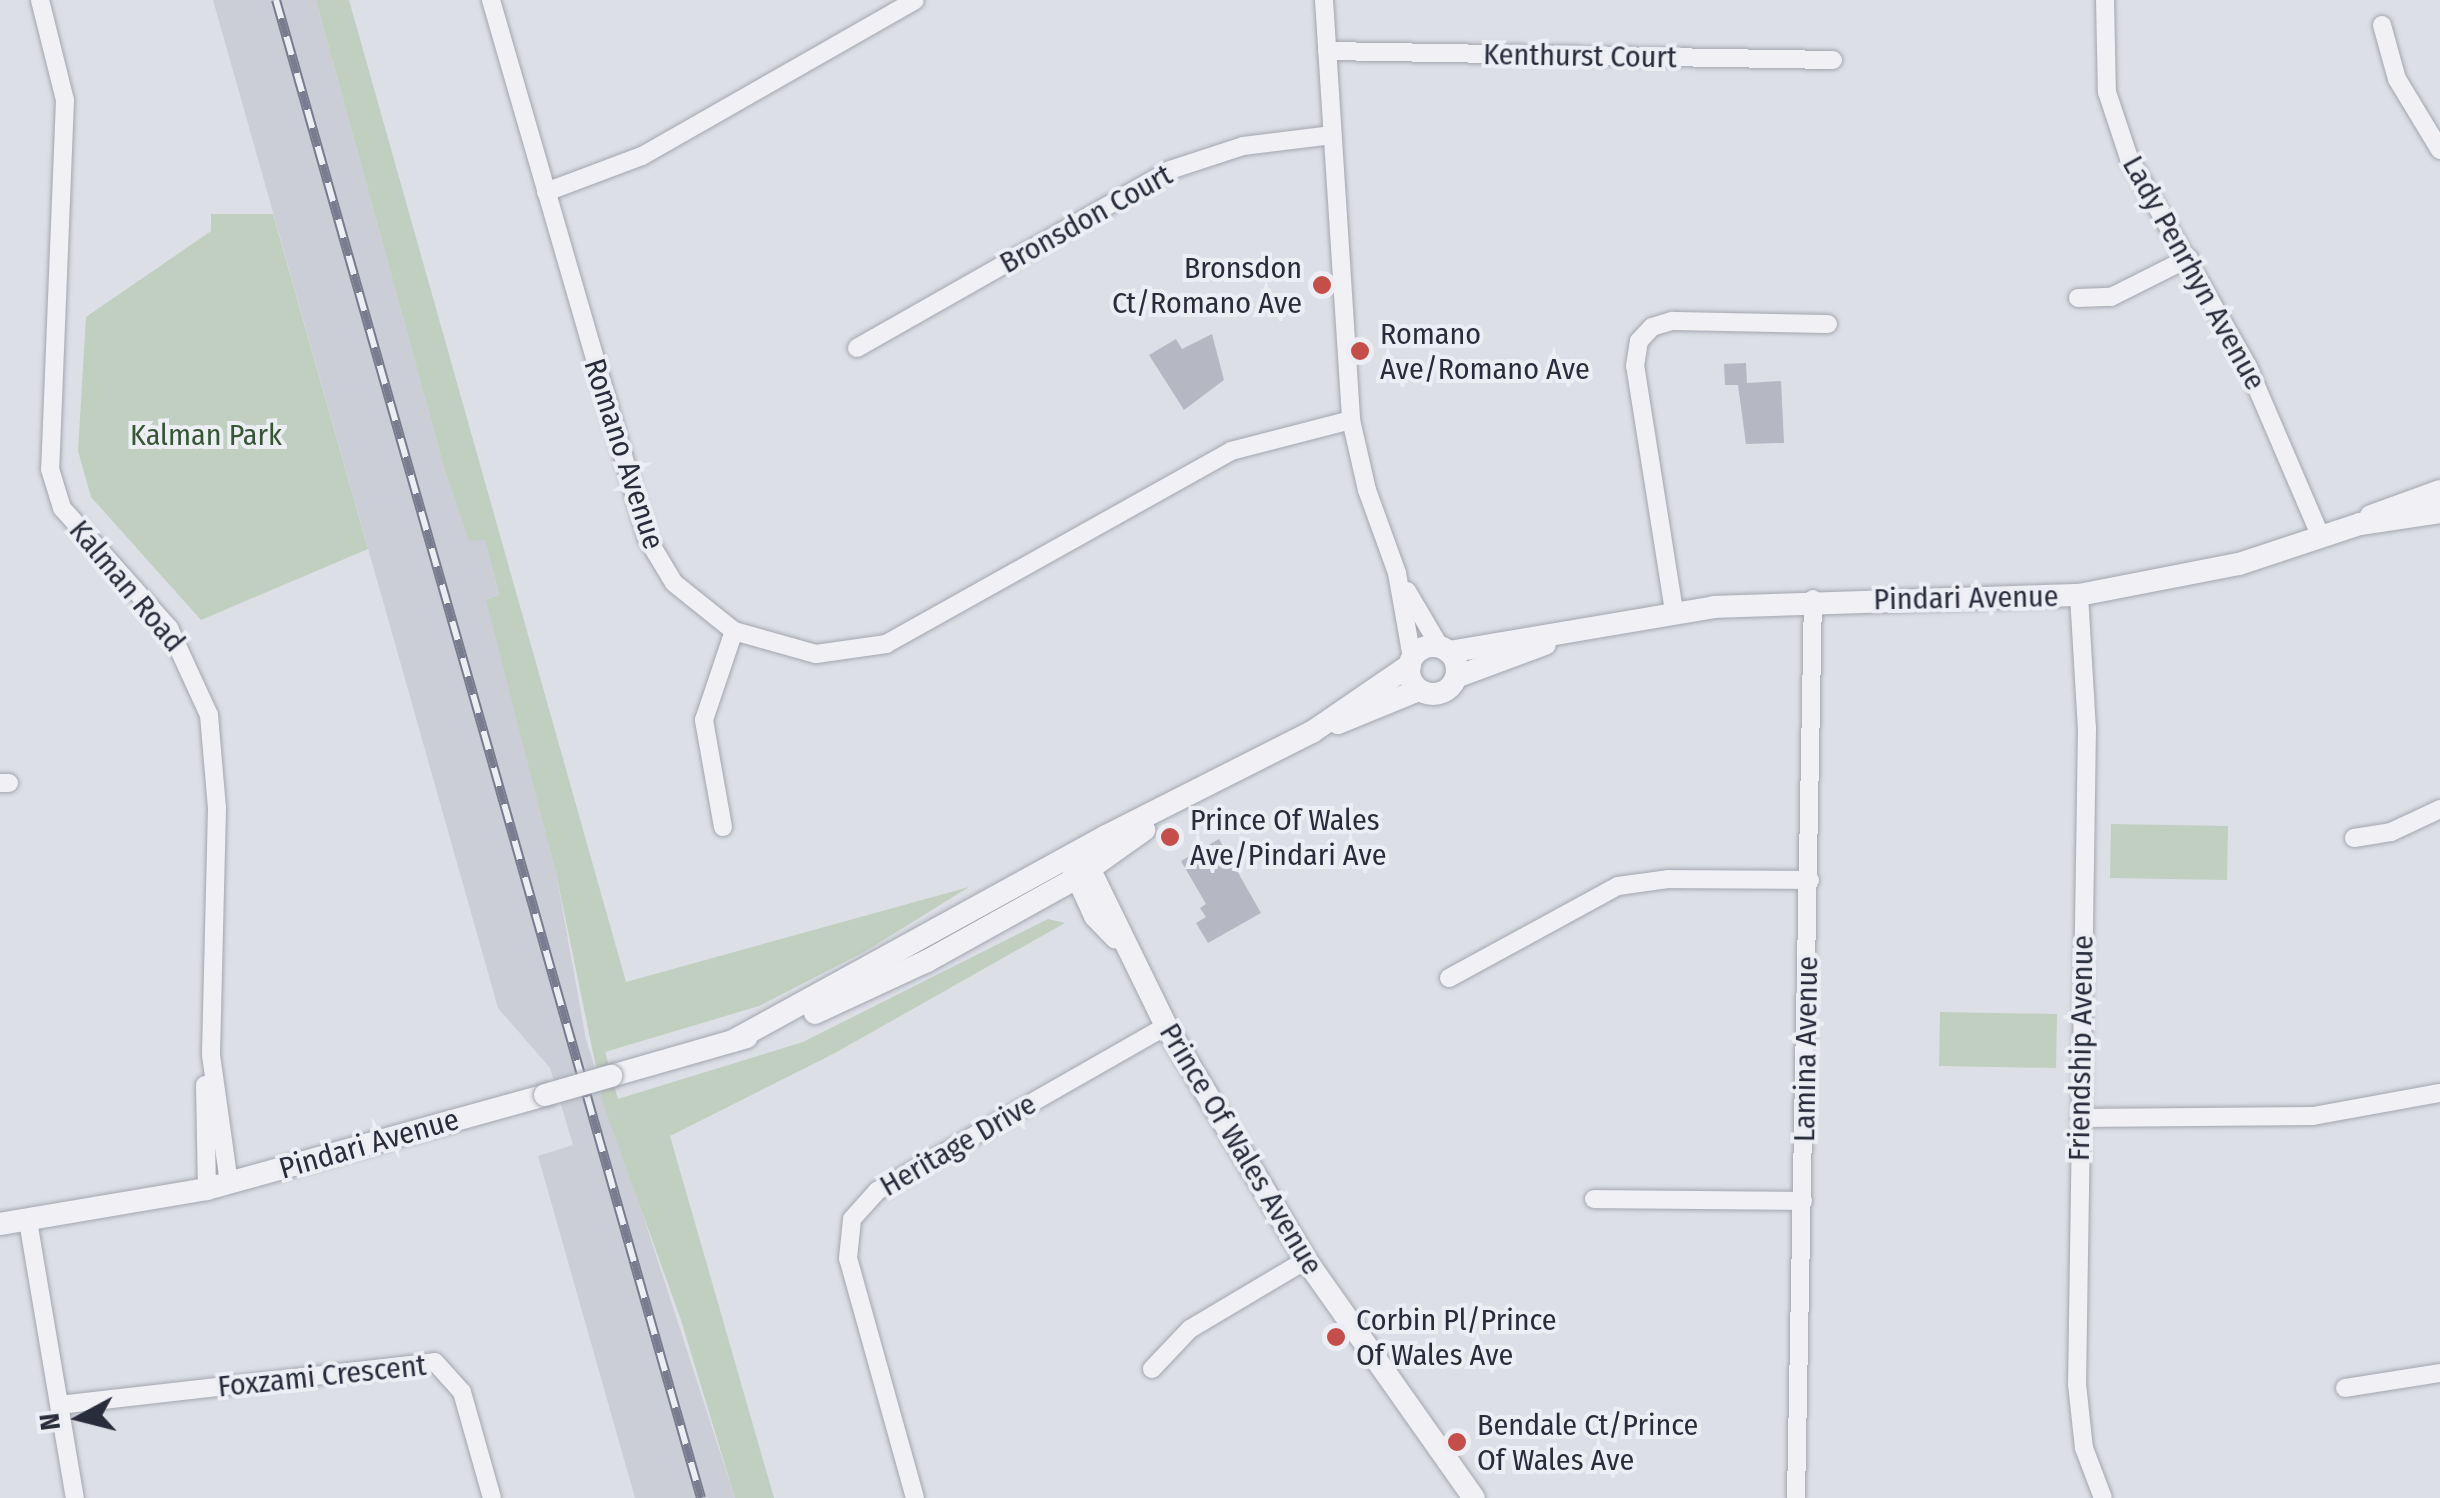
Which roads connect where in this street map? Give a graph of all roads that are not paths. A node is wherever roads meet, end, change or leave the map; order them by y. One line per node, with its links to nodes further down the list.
1 (40, 0): 41 (street, Kalman Road)
2 (492, 0): 11 (street, Romano Avenue)
3 (915, 0): 11 (street)
4 (1324, 0): 7 (street)
5 (2105, 0): 12 (street, Lady Penrhyn Avenue)
6 (2382, 25): 10 (street)
7 (1327, 51): 8 (street, Kenthurst Court); 9 (street)
8 (1833, 60)
9 (1332, 135): 15 (street, Bronsdon Court); 16 (street)
10 (2440, 150)
11 (546, 192): 25 (street, Romano Avenue)
12 (2189, 258): 13 (street); 20 (street, Lady Penrhyn Avenue)
13 (2078, 298)
14 (1828, 324): 24 (street)
15 (857, 348)
16 (1351, 420): 21 (street); 25 (street, Romano Avenue)
17 (2440, 493): 19 (street, Pindari Avenue)
18 (2440, 512): 19 (street, Pindari Avenue)
19 (2360, 524): 20 (street, Pindari Avenue)
20 (2321, 538): 22 (street, Pindari Avenue)
21 (1397, 573): 27 (street); 28 (street)
22 (2080, 595): 23 (street, Pindari Avenue); 40 (street, Friendship Avenue)
23 (1813, 599): 24 (street, Pindari Avenue); 36 (street, Lamina Avenue)
24 (1674, 611): 26 (street, Pindari Avenue)
25 (734, 632): 33 (street)
26 (1566, 634): 27 (street, Pindari Avenue); 29 (street, Pindari Avenue)
27 (1444, 650): 28 (street); 29 (street)
28 (1411, 662): 30 (street); 31 (street, Pindari Avenue)
29 (1456, 677): 30 (street)
30 (1419, 690): 31 (street, Pindari Avenue)
31 (1312, 732): 35 (street, Pindari Avenue)
32 (2440, 809): 34 (street)
33 (723, 827)
34 (2354, 838)
35 (1078, 867): 38 (street, Prince Of Wales Avenue); 41 (street, Pindari Avenue, bridge)
36 (1810, 880): 37 (street); 43 (street, Lamina Avenue)
37 (1449, 978)
38 (1166, 1026): 46 (street, Prince Of Wales Avenue); 54 (street, Heritage Drive)
39 (2440, 1093): 40 (street)
40 (2080, 1118): 56 (street, Friendship Avenue)
41 (218, 1186): 44 (street, Pindari Avenue)
42 (1594, 1199): 43 (street)
43 (1803, 1202): 55 (street, Lamina Avenue)
44 (28, 1220): 45 (street, Pindari Avenue); 50 (street)
45 (0, 1224)
46 (1306, 1260): 47 (street); 51 (street, Prince Of Wales Avenue)
47 (1152, 1370)
48 (2440, 1373): 49 (street)
49 (2345, 1388)
50 (59, 1405): 52 (street); 53 (street, Foxzami Crescent)
51 (1463, 1494)
52 (74, 1498)
53 (492, 1498)
54 (916, 1498)
55 (1796, 1498)
56 (2103, 1498)

